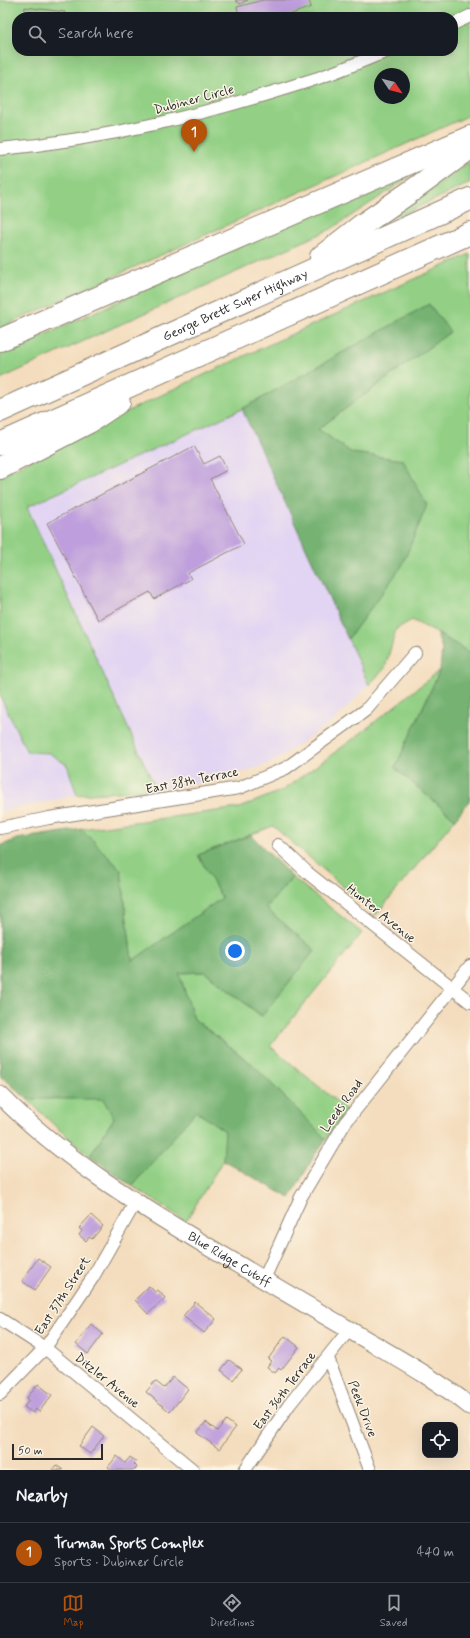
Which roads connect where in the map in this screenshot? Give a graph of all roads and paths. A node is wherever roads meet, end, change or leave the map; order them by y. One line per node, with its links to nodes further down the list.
1 (470, 16): 2 (street)
2 (458, 22)
3 (375, 56): 6 (street, Dubiner Circle)
4 (470, 137): 10 (highway)
5 (470, 148): 9 (highway)
6 (0, 149)
7 (470, 199): 9 (highway, George Brett Super Highway)
8 (470, 233): 11 (highway)
9 (297, 277): 12 (highway, George Brett Super Highway)
10 (0, 340)
11 (170, 368): 13 (highway); 14 (highway)
12 (0, 410)
13 (0, 444)
14 (0, 468)
15 (415, 653): 16 (street, East 38th Terrace)
16 (0, 828)
17 (278, 845): 19 (street, Hunter Avenue)
18 (470, 966): 19 (street, Leeds Road)
19 (452, 988): 20 (street, Hunter Avenue); 23 (street, Leeds Road)
20 (470, 1002)
21 (0, 1096): 22 (main road, Blue Ridge Cutoff)
22 (135, 1202): 23 (main road, Blue Ridge Cutoff); 26 (street, East 37th Street)
23 (264, 1280): 25 (main road, Blue Ridge Cutoff)
24 (0, 1319): 26 (street, Ditzler Avenue)
25 (349, 1330): 27 (street, East 36th Terrace); 29 (main road, Blue Ridge Cutoff)
26 (45, 1348): 28 (street, East 37th Street); 30 (street, Ditzler Avenue)
27 (328, 1358): 31 (street, East 36th Terrace); 32 (street, Peek Drive)
28 (0, 1394)
29 (470, 1406)
30 (193, 1470)
31 (245, 1470)
32 (370, 1470)

